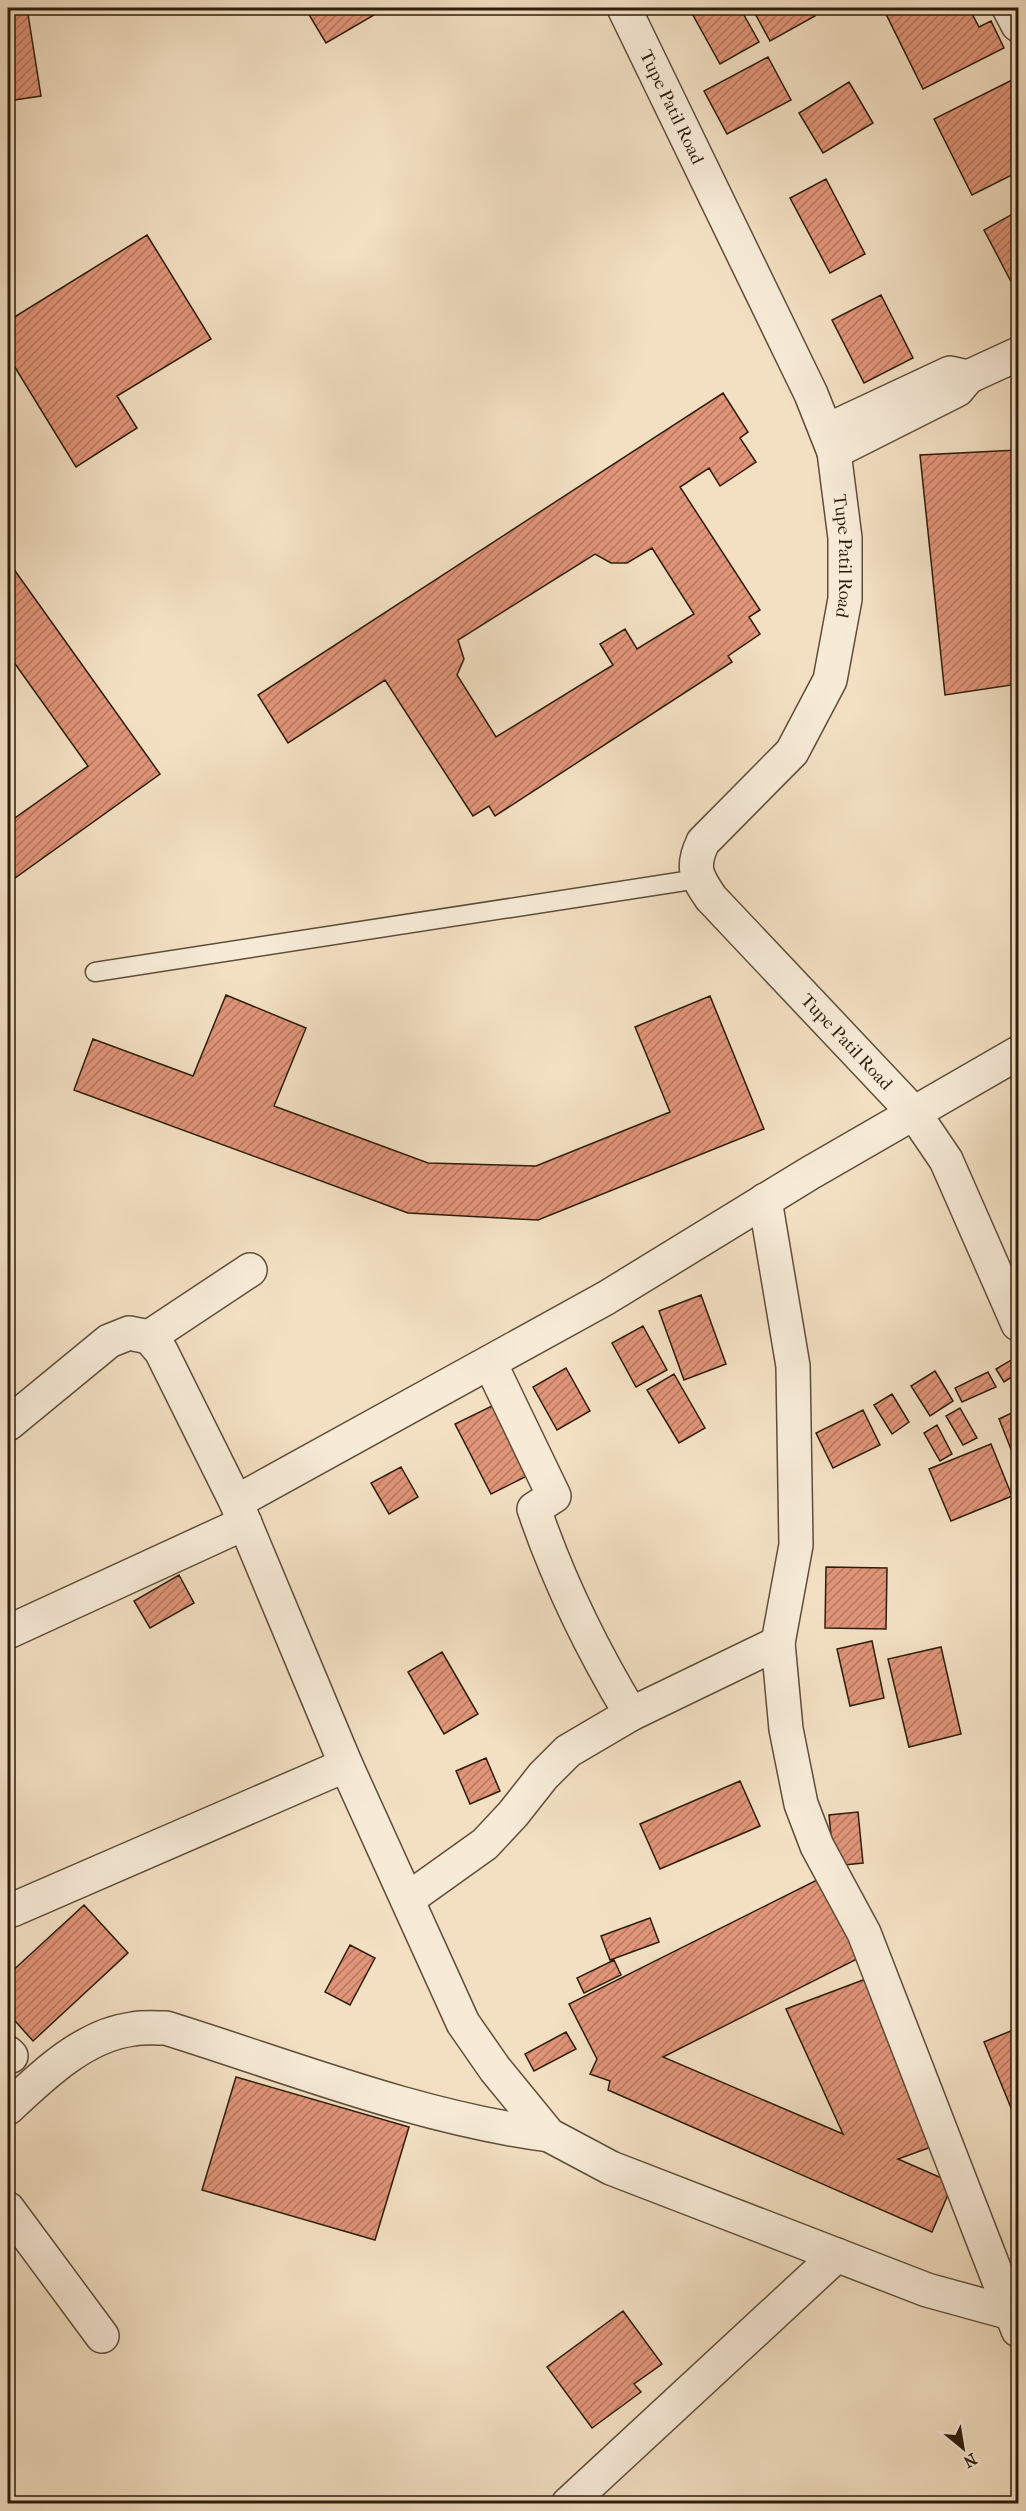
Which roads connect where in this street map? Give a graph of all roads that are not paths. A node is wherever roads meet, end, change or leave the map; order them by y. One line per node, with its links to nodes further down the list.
1 (624, 8): 5 (street, Tupe Patil Road)
2 (1009, 8): 3 (street)
3 (1018, 25)
4 (1018, 354): 5 (street)
5 (830, 441): 6 (street, Tupe Patil Road)
6 (698, 879): 7 (lane); 9 (street, Tupe Patil Road)
7 (95, 972)
8 (1018, 1053): 9 (street)
9 (914, 1113): 10 (street); 12 (street, Tupe Patil Road)
10 (765, 1200): 14 (street); 18 (street)
11 (250, 1270): 13 (street)
12 (1018, 1324)
13 (149, 1337): 15 (street); 16 (street)
14 (490, 1363): 16 (street); 19 (street)
15 (8, 1424)
16 (241, 1512): 17 (street); 20 (street)
17 (8, 1632)
18 (778, 1643): 19 (street); 27 (street)
19 (632, 1713): 21 (street)
20 (346, 1765): 21 (street); 22 (street)
21 (408, 1899): 24 (street)
22 (12, 1910)
23 (8, 2108): 24 (street)
24 (549, 2135): 26 (street)
25 (8, 2209): 28 (street)
26 (837, 2255): 27 (street); 29 (street)
27 (1016, 2320)
28 (102, 2336)
29 (568, 2504)

